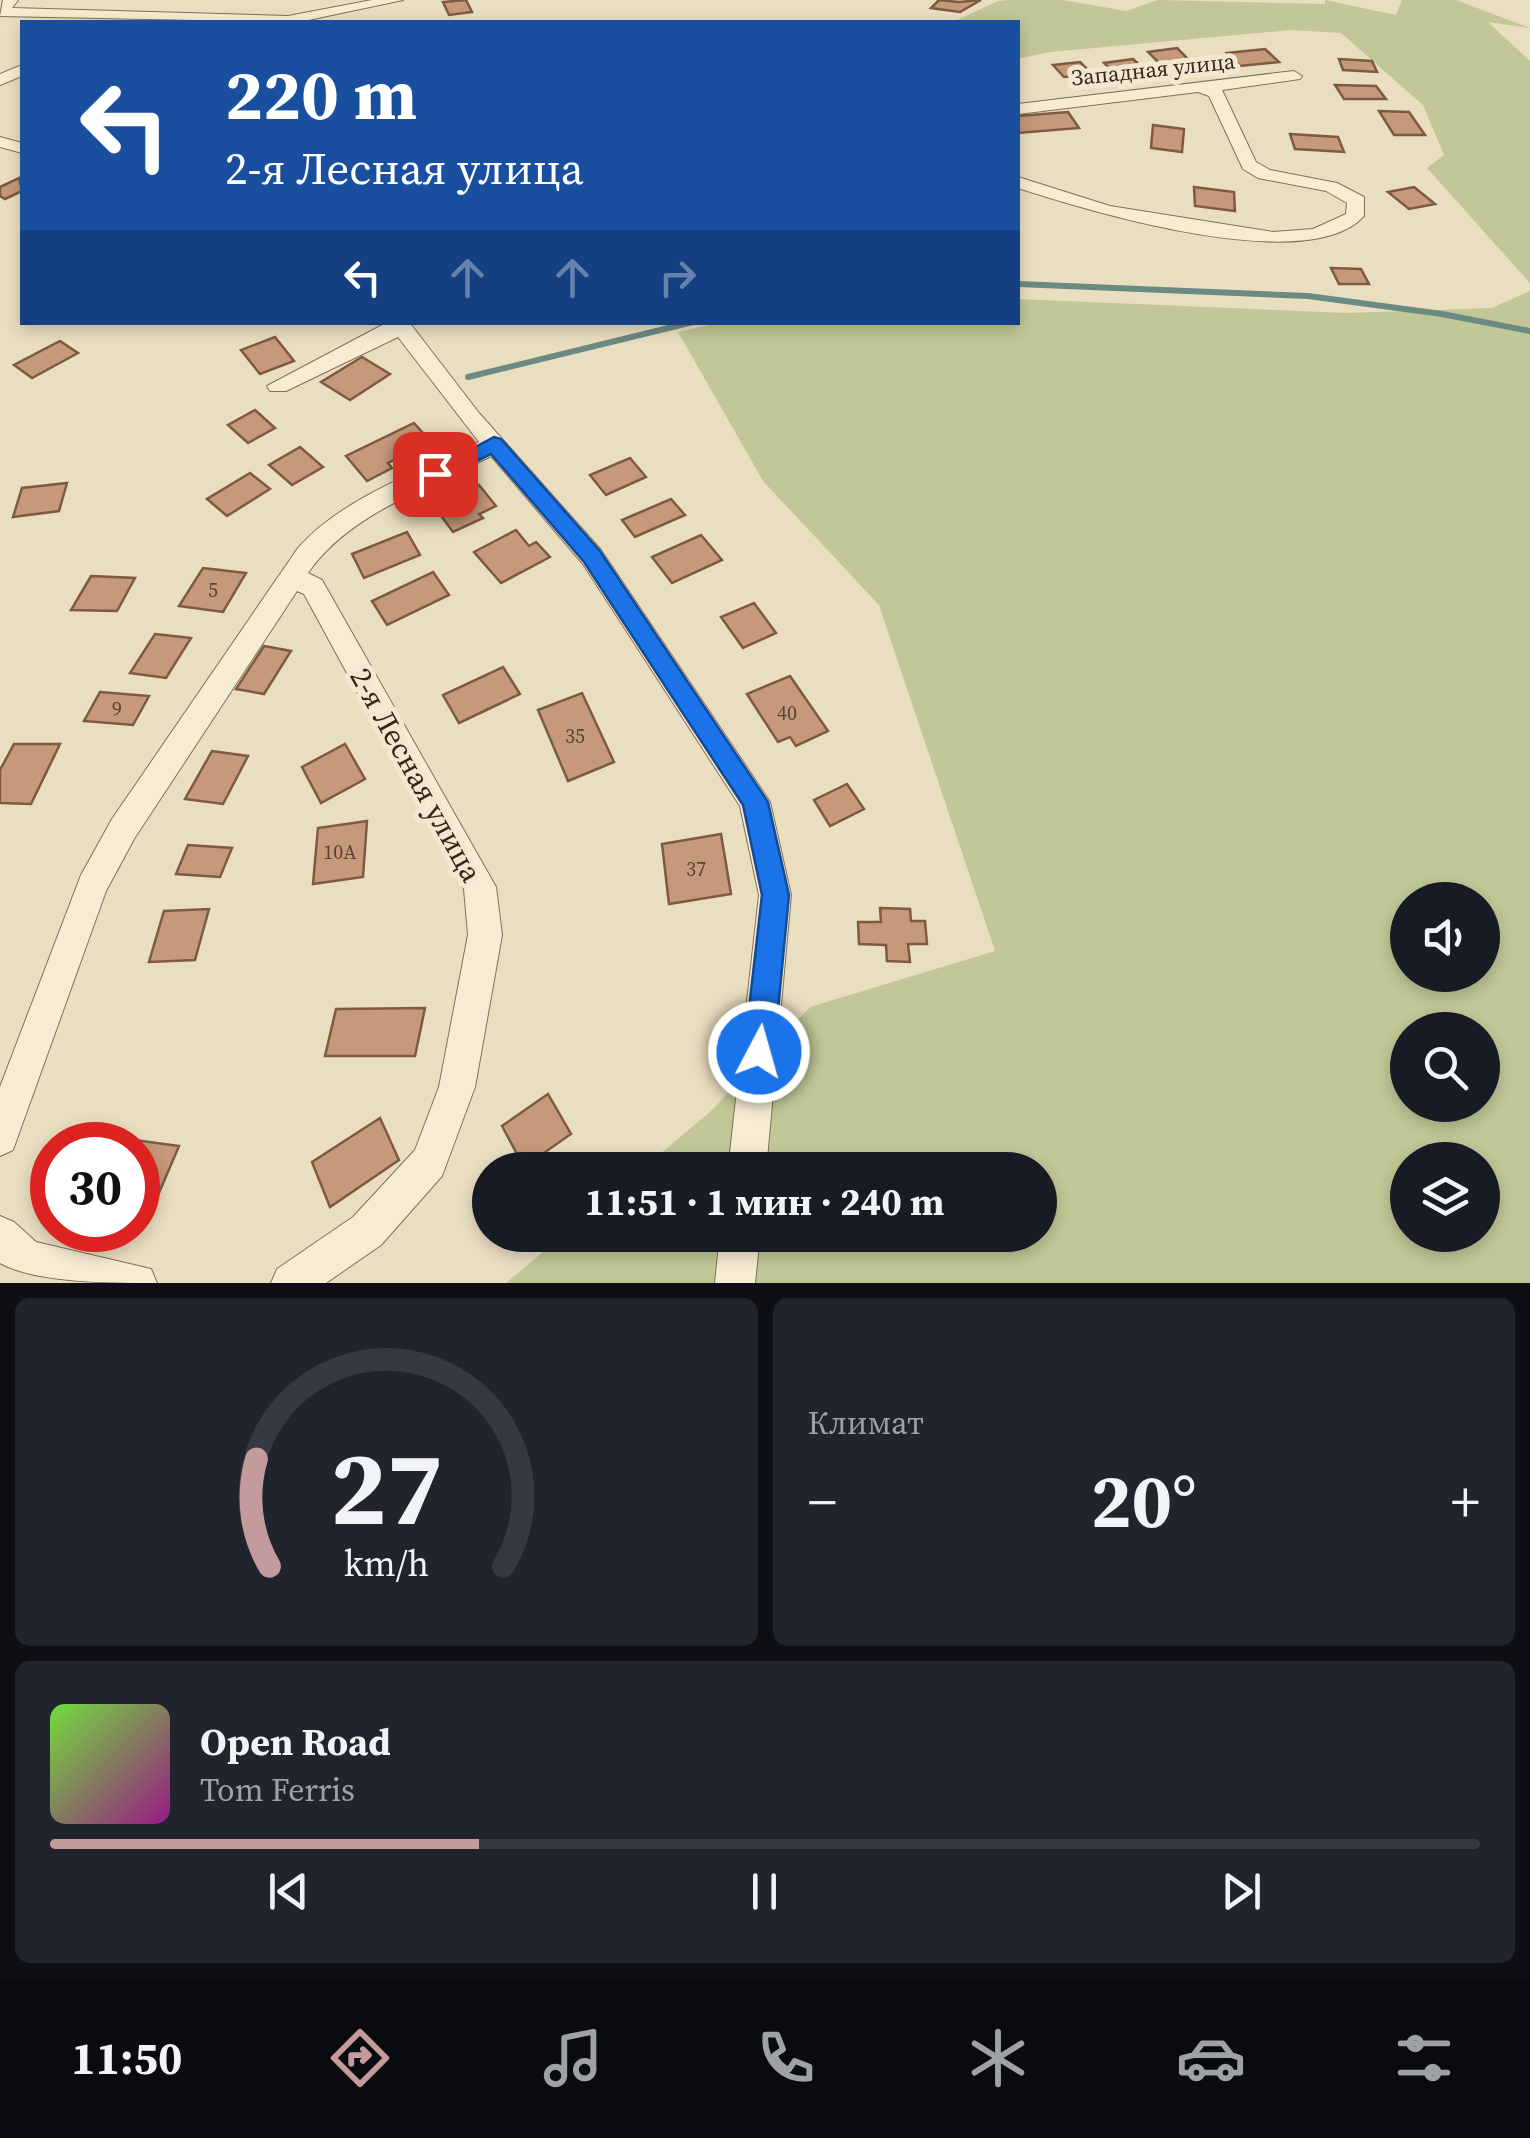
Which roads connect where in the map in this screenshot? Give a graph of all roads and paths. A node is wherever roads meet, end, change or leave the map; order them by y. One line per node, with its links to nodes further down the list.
1 (11, 0): 3 (street)
2 (396, 0): 3 (street)
3 (288, 20)
4 (1294, 76): 5 (street, Западная улица)
5 (1198, 87): 6 (street, Западная улица); 7 (street)
6 (1020, 109)
7 (1020, 183)
8 (400, 325): 9 (street); 10 (street)
9 (278, 386)
10 (494, 444): 11 (street); 13 (street)
11 (292, 577): 12 (street); 17 (street, 2-я Лесная улица)
12 (0, 1137)
13 (748, 1152)
14 (0, 1236): 16 (street)
15 (738, 1252): 18 (street)
16 (137, 1283)
17 (291, 1283)
18 (735, 1283)

